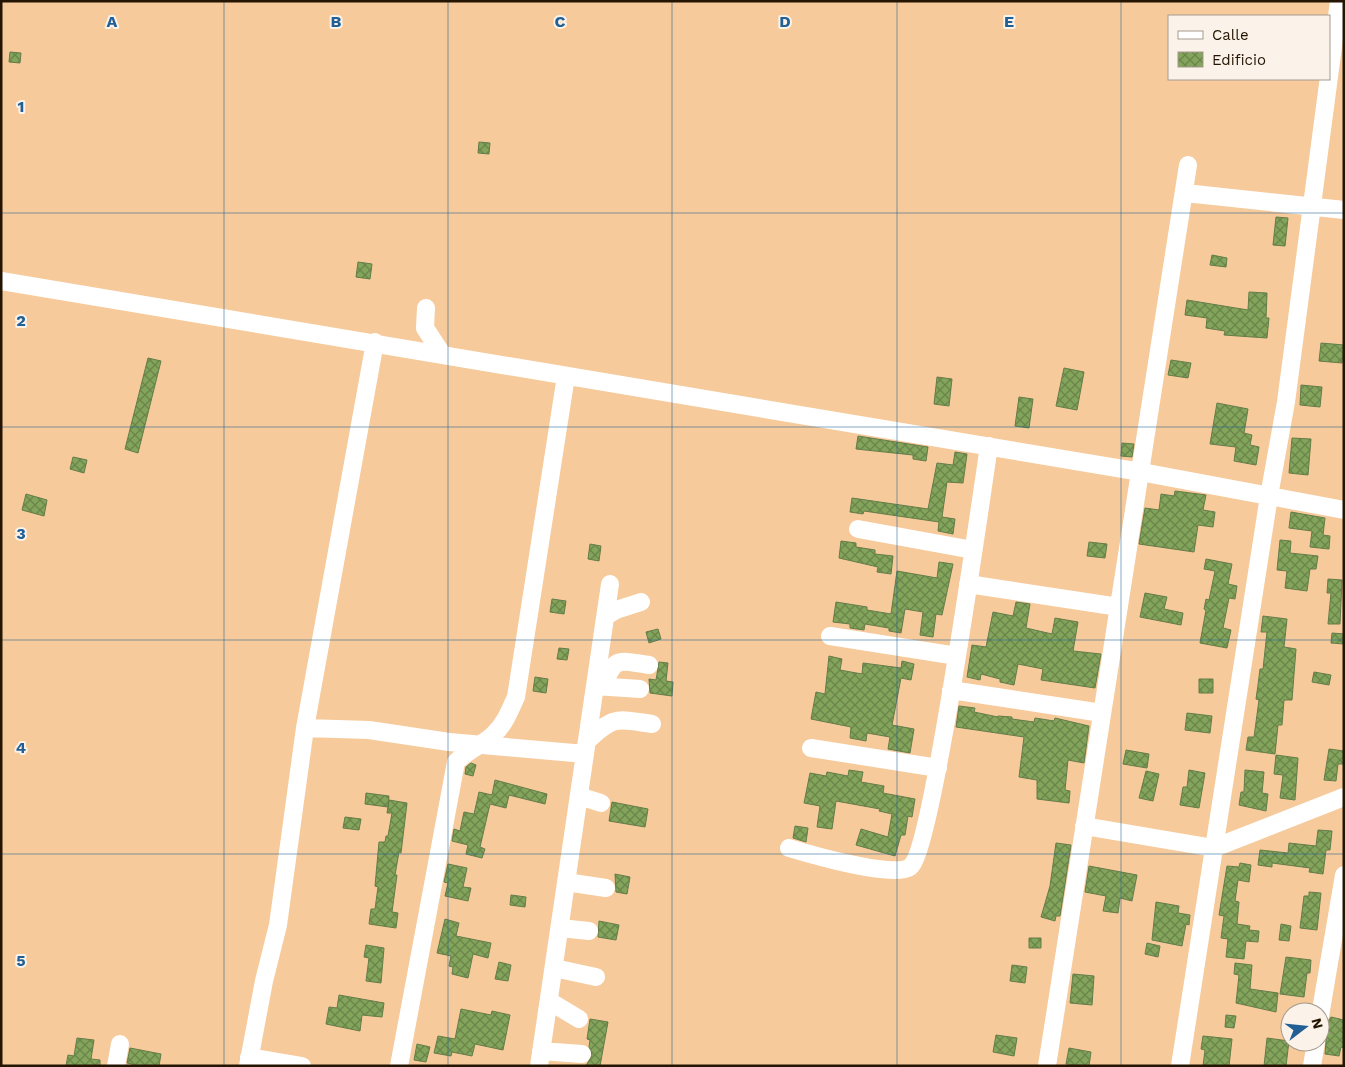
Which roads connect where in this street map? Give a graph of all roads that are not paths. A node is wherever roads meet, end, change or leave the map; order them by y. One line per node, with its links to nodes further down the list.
1 (1339, 1): 2 (street)
2 (1330, 70)
3 (1329, 80): 6 (street)
4 (1188, 165): 5 (street)
5 (1185, 193): 6 (street); 14 (street)
6 (1312, 207): 7 (street); 15 (street)
7 (1344, 210)
8 (1, 281): 10 (street)
9 (426, 308): 11 (street)
10 (375, 342): 11 (street); 32 (street)
11 (442, 354): 12 (street)
12 (566, 376): 13 (street); 33 (street)
13 (990, 446): 14 (street); 18 (street)
14 (1141, 472): 15 (street); 22 (street)
15 (1269, 496): 16 (street); 42 (street)
16 (1344, 510)
17 (858, 529): 18 (street)
18 (973, 550): 20 (street)
19 (610, 584): 23 (street)
20 (968, 584): 22 (street); 25 (street)
21 (641, 602): 23 (street)
22 (1119, 607): 30 (street)
23 (606, 616): 27 (street)
24 (830, 636): 25 (street)
25 (957, 656): 29 (street)
26 (649, 665): 27 (street)
27 (599, 686): 28 (street); 34 (street)
28 (640, 689)
29 (951, 690): 30 (street); 36 (street)
30 (1102, 713): 40 (street)
31 (652, 724): 34 (street)
32 (305, 728): 33 (street); 57 (street)
33 (476, 745): 34 (street); 60 (street)
34 (586, 747): 37 (street)
35 (811, 748): 36 (street)
36 (938, 768): 41 (street)
37 (579, 796): 39 (street); 44 (street)
38 (1344, 797): 42 (street)
39 (601, 802)
40 (1084, 826): 42 (street); 61 (street)
41 (789, 848)
42 (1214, 848): 62 (street)
43 (1344, 875): 51 (street)
44 (566, 882): 45 (street); 46 (street)
45 (606, 888)
46 (560, 928): 47 (street); 48 (street)
47 (589, 931)
48 (554, 968): 49 (street); 50 (street)
49 (596, 977)
50 (549, 1001): 52 (street); 56 (street)
51 (1322, 1002)
52 (579, 1020)
53 (120, 1044): 58 (street)
54 (1314, 1052): 63 (street)
55 (582, 1054): 56 (street)
56 (540, 1058)
57 (249, 1061): 59 (street)
58 (116, 1066)
59 (302, 1066)
60 (399, 1066)
61 (1047, 1066)
62 (1180, 1066)
63 (1312, 1066)

